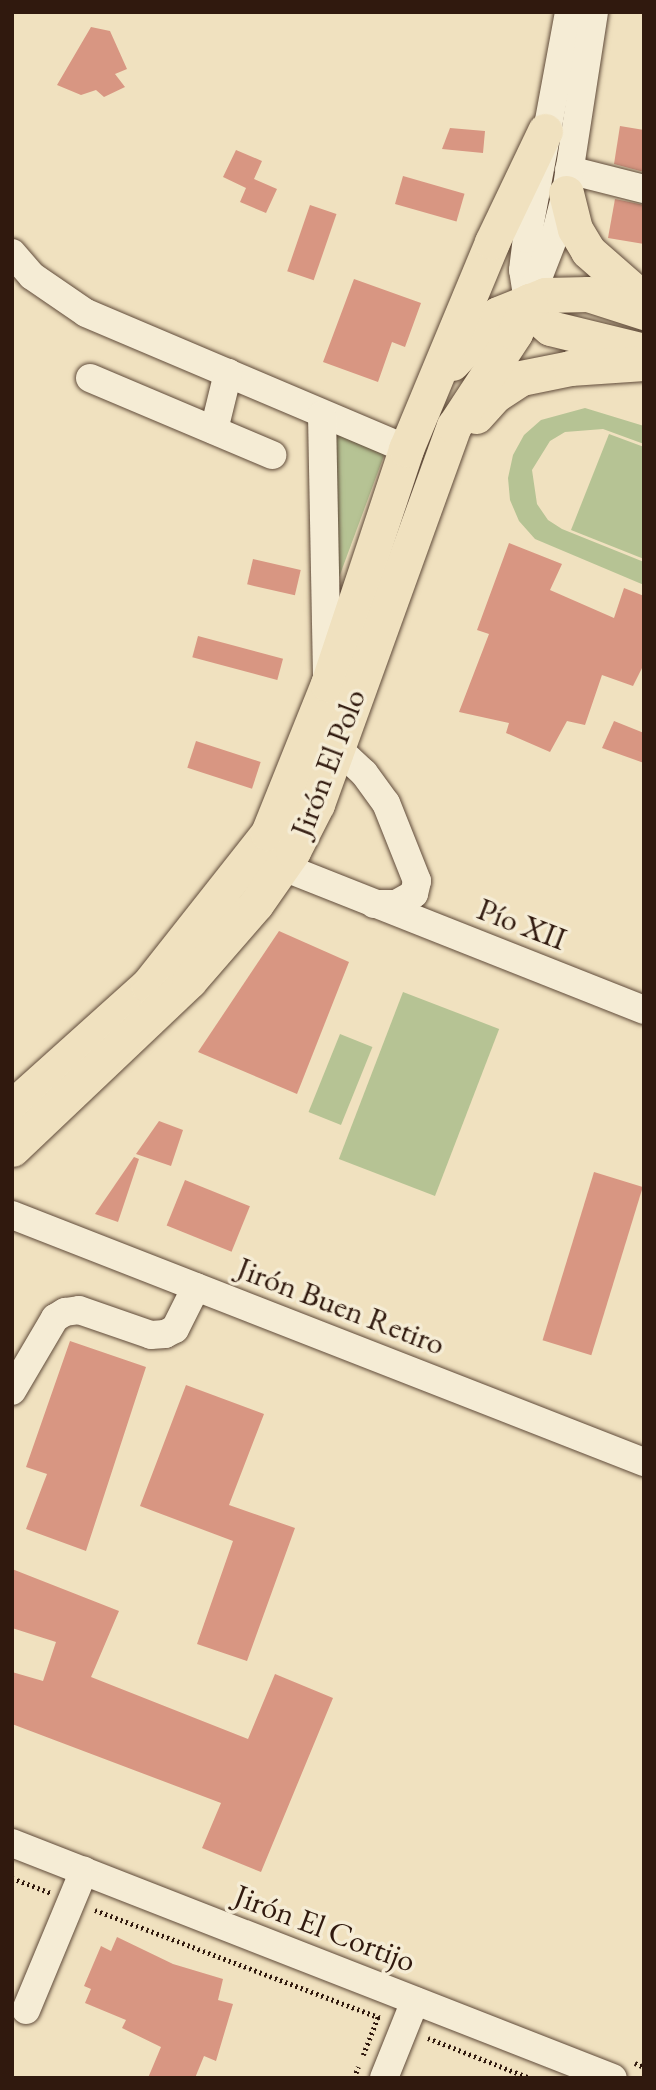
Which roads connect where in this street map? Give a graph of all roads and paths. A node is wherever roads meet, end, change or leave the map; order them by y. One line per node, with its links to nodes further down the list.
1 (569, 12): 3 (street)
2 (594, 12): 4 (street)
3 (545, 131): 8 (street); 14 (main road, Jirón El Polo)
4 (567, 181): 5 (street); 7 (main road); 8 (street)
5 (644, 189)
6 (12, 253): 12 (street)
7 (644, 300)
8 (529, 302): 9 (main road); 10 (main road); 14 (main road); 19 (main road, Jirón El Polo)
9 (644, 312)
10 (644, 351)
11 (644, 363): 19 (main road)
12 (228, 373): 15 (street); 16 (street)
13 (90, 378): 16 (street)
14 (431, 391): 17 (main road, Jirón El Polo)
15 (322, 415): 17 (street); 20 (street)
16 (214, 430): 18 (street)
17 (406, 449): 20 (main road, Jirón El Polo)
18 (272, 455)
19 (414, 533): 21 (main road, Jirón El Polo)
20 (328, 684): 25 (main road, Jirón El Polo)
21 (336, 747): 22 (main road, Jirón El Polo); 23 (street)
22 (283, 867): 23 (street, Pío XII); 26 (main road, Jirón El Polo)
23 (374, 904): 24 (street, Pío XII)
24 (644, 1010)
25 (12, 1107)
26 (12, 1149)
27 (12, 1215): 28 (street, Jirón Buen Retiro)
28 (196, 1287): 29 (street); 30 (street, Jirón Buen Retiro)
29 (12, 1391)
30 (644, 1462)
31 (12, 1843): 32 (street, Jirón El Cortijo)
32 (84, 1871): 34 (street); 35 (street, Jirón El Cortijo)
33 (12, 1878): 34 (path)
34 (71, 1901): 36 (street); 37 (path)
35 (415, 2001): 38 (street); 42 (street, Jirón El Cortijo)
36 (26, 2010)
37 (378, 2017): 38 (path); 39 (path)
38 (404, 2028): 40 (street); 41 (path)
39 (354, 2078)
40 (384, 2078)
41 (530, 2078)
42 (612, 2078)

